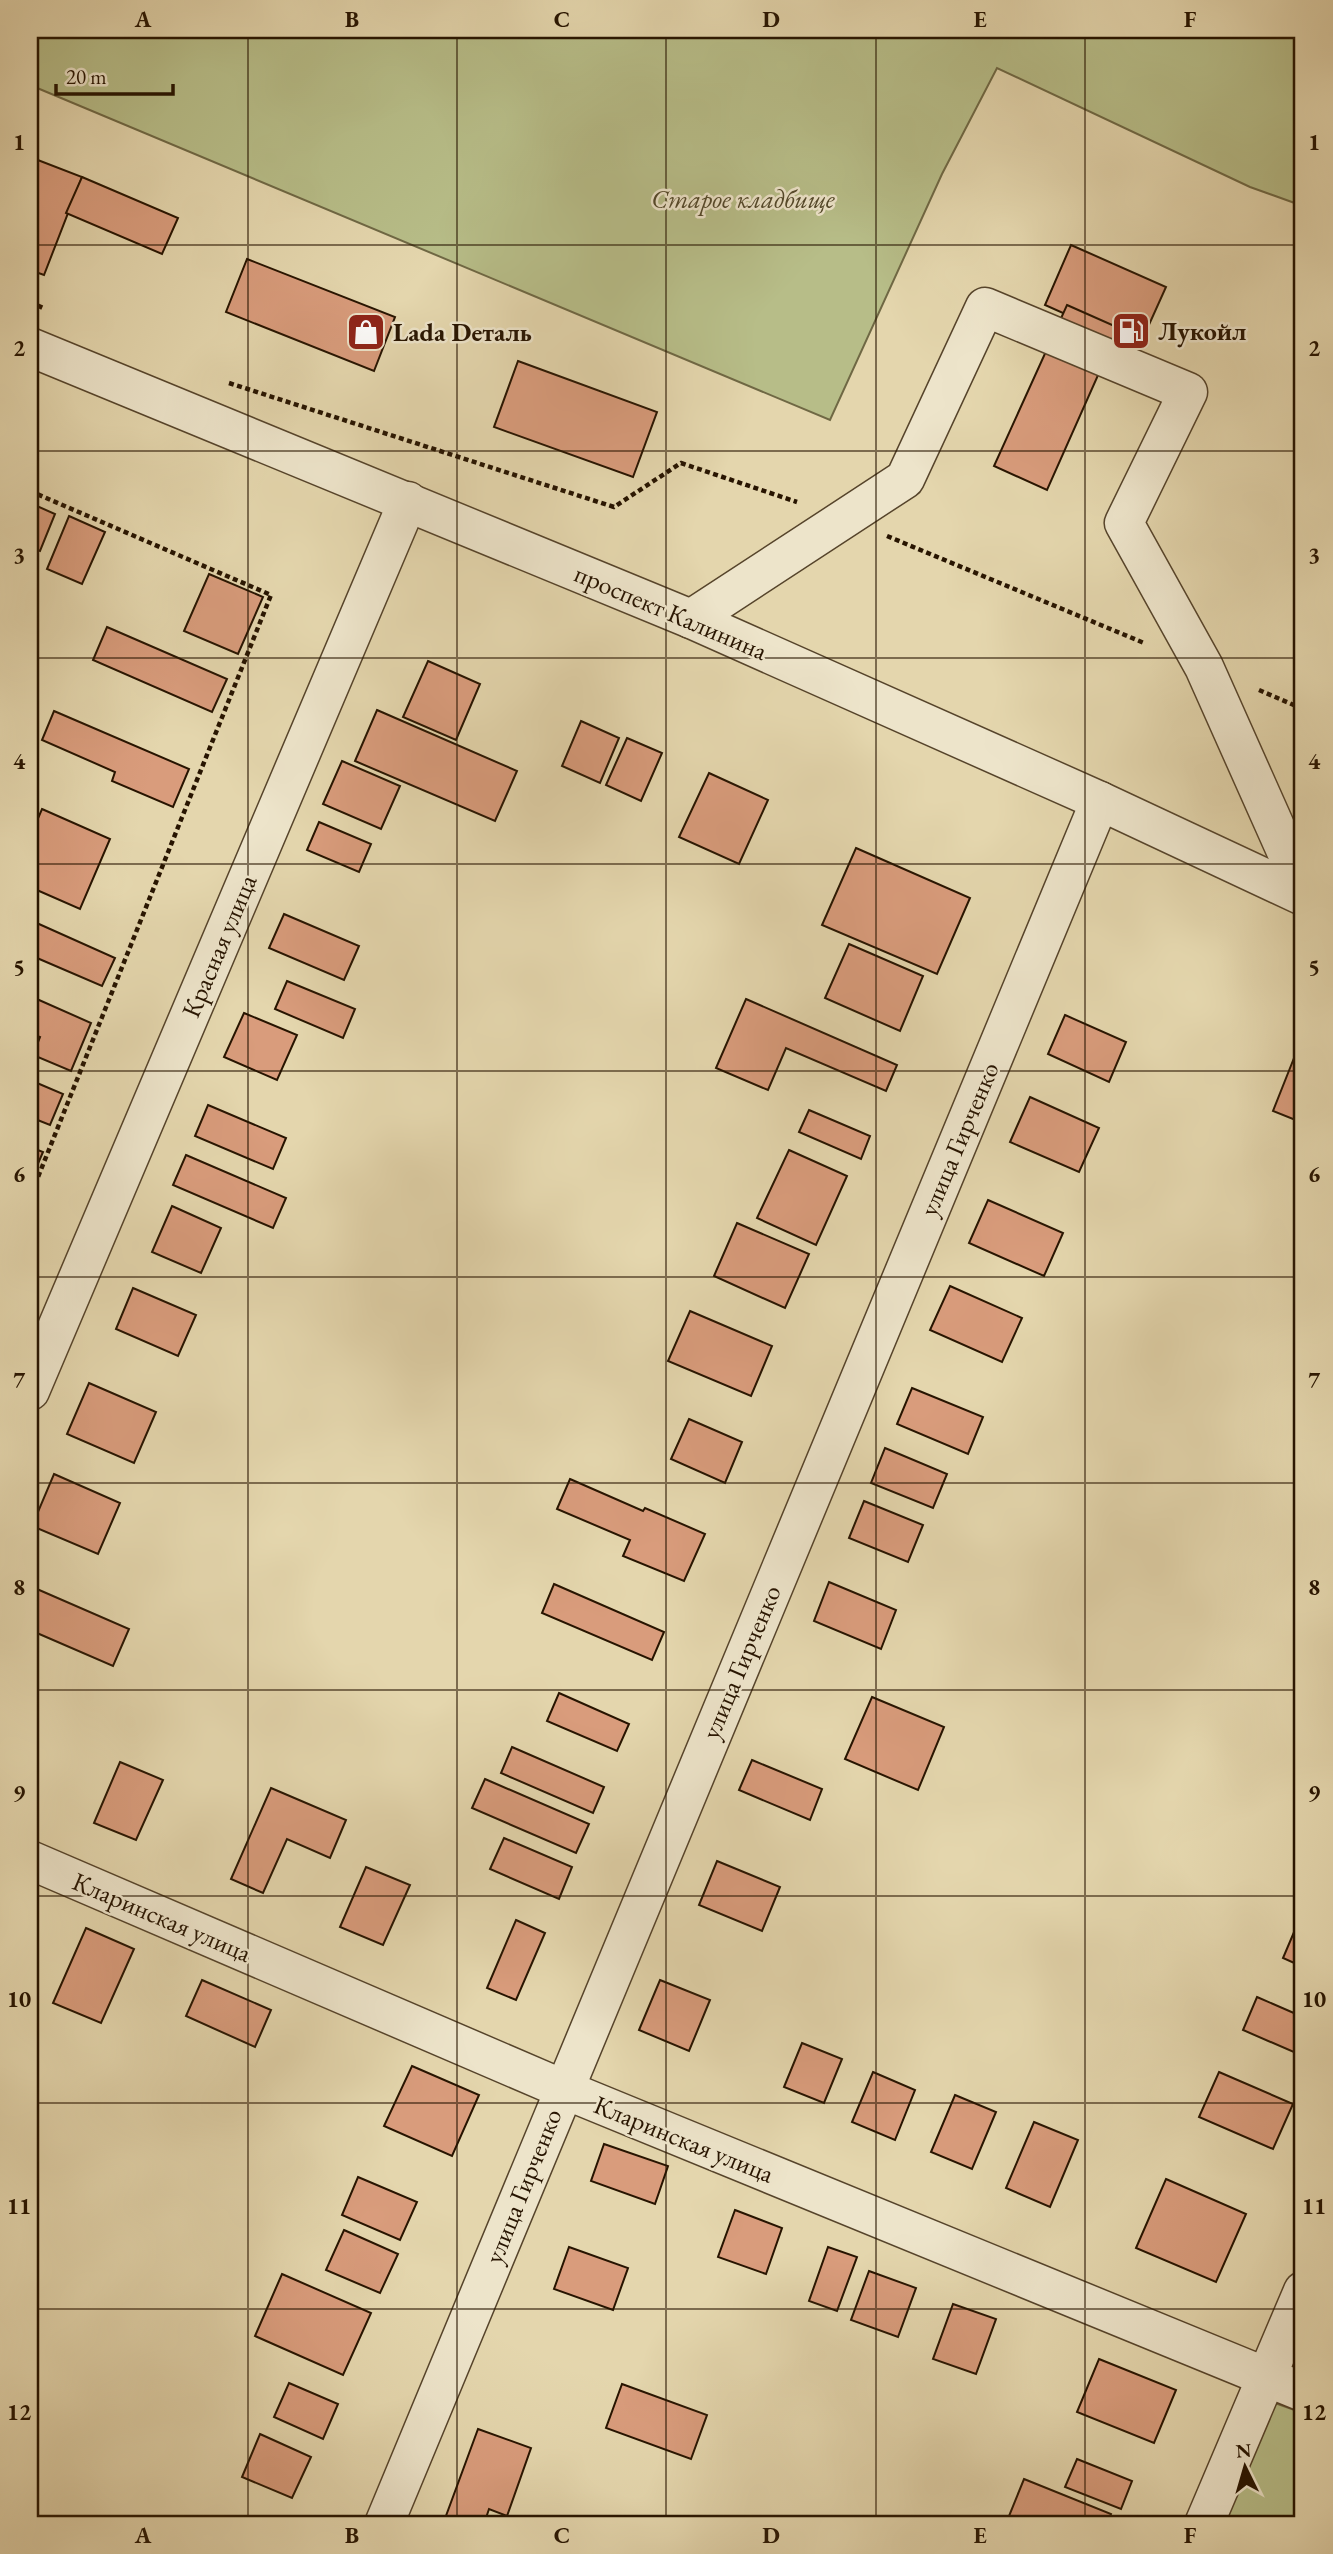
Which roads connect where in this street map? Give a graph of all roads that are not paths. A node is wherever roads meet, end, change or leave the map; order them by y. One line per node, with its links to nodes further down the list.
1 (30, 347): 2 (street, проспект Калинина)
2 (408, 501): 3 (street, проспект Калинина); 7 (street, Красная улица)
3 (691, 619): 4 (street, проспект Калинина); 5 (street)
4 (1100, 801): 6 (street, проспект Калинина); 9 (street, улица Гирченко)
5 (1303, 889)
6 (1303, 896)
7 (30, 1391)
8 (30, 1860): 9 (street, Кларинская улица)
9 (563, 2089): 11 (street, Кларинская улица); 13 (street, улица Гирченко)
10 (1303, 2291): 11 (street)
11 (1267, 2378): 12 (street, Кларинская улица); 14 (street)
12 (1303, 2392)
13 (384, 2524)
14 (1204, 2524)

